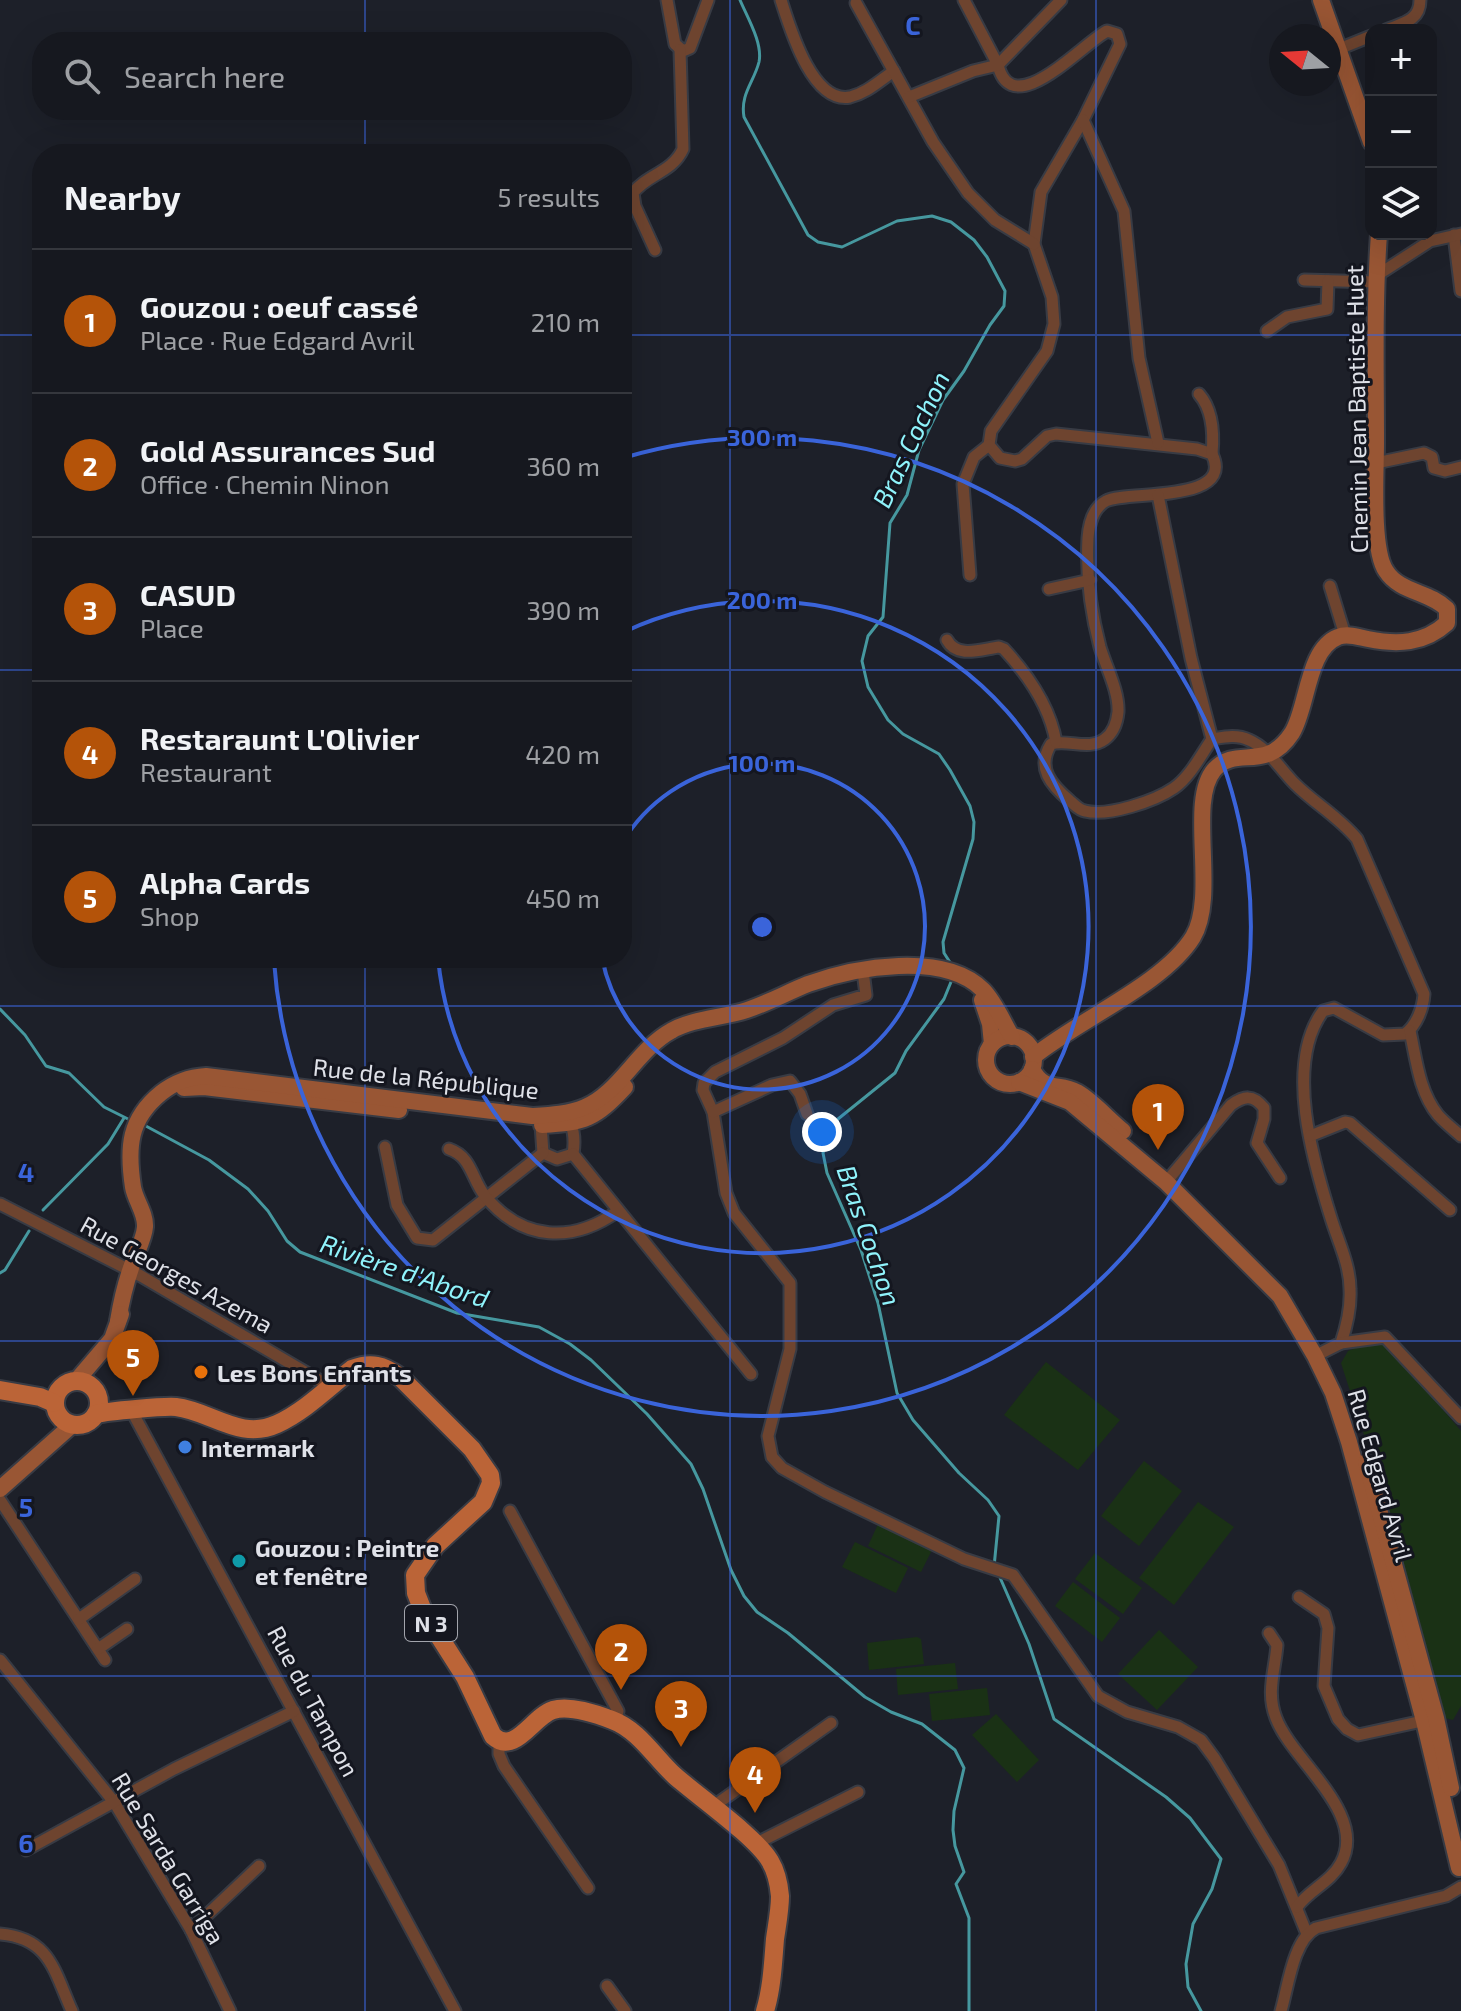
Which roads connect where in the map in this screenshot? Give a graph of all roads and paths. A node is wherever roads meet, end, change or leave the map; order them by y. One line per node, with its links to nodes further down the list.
1 (667, 0): 13 (street)
2 (708, 0): 13 (street)
3 (781, 0): 16 (street)
4 (964, 0): 15 (street)
5 (1061, 0): 15 (street)
6 (1321, 0): 9 (street)
7 (1420, 0): 10 (street)
8 (856, 3): 16 (street)
9 (1330, 24)
10 (1401, 24)
11 (1365, 38): 12 (street)
12 (1341, 48)
13 (680, 50): 23 (street)
14 (1341, 55): 19 (street)
15 (998, 65): 17 (street); 18 (street)
16 (894, 71): 17 (street)
17 (909, 97): 22 (street)
18 (1083, 120): 22 (street); 30 (street)
19 (1365, 125)
20 (1458, 234): 24 (street); 27 (street)
21 (1379, 240): 24 (street, Chemin Jean Baptiste Huet)
22 (1034, 244): 31 (street)
23 (655, 250)
24 (1376, 279): 26 (street); 33 (street, Chemin Jean Baptiste Huet)
25 (1304, 280): 26 (street)
26 (1328, 281): 28 (street)
27 (1461, 291)
28 (1267, 331)
29 (1199, 394): 32 (street)
30 (1158, 443): 31 (street); 32 (street)
31 (989, 445): 36 (street)
32 (1212, 454): 35 (street)
33 (1376, 463): 34 (street); 40 (street, Chemin Jean Baptiste Huet)
34 (1461, 467)
35 (1158, 495): 37 (street); 43 (street)
36 (970, 575)
37 (1090, 580): 39 (street); 44 (street)
38 (1330, 586): 41 (street)
39 (1049, 589)
40 (1454, 626): 41 (street, Chemin Jean Baptiste Huet)
41 (1345, 635): 45 (street)
42 (947, 640): 44 (street)
43 (1212, 739): 44 (street); 45 (street)
44 (1056, 742)
45 (1268, 755): 48 (street); 50 (street)
46 (864, 977): 47 (street); 52 (street); 54 (street)
47 (967, 979): 49 (street); 50 (street)
48 (1410, 1031): 55 (street); 56 (street)
49 (992, 1044): 50 (street); 51 (street)
50 (1025, 1051): 51 (street); 61 (street, Rue Edgard Avril)
51 (1019, 1082): 61 (street, Rue Edgard Avril)
52 (713, 1112): 53 (street); 101 (street)
53 (807, 1114)
54 (556, 1119): 59 (street); 60 (street); 67 (street, Rue de la République)
55 (1310, 1136): 65 (street); 68 (street)
56 (1461, 1136)
57 (385, 1147): 63 (street)
58 (449, 1149): 63 (street)
59 (543, 1153): 60 (street); 63 (street)
60 (573, 1154): 66 (street)
61 (1169, 1178): 62 (street); 69 (street, Rue Edgard Avril)
62 (1280, 1178)
63 (486, 1197): 66 (street)
64 (0, 1204): 67 (street, Rue Georges Azema)
65 (1450, 1210)
66 (618, 1211): 70 (street)
67 (134, 1272): 71 (street, Rue Georges Azema); 72 (street, Rue de la République)
68 (1341, 1343): 69 (street); 76 (street)
69 (1320, 1354): 88 (street, Rue Edgard Avril)
70 (751, 1374)
71 (329, 1386): 75 (main road, N 3); 91 (main road, N 3)
72 (70, 1389): 73 (main road); 74 (main road); 77 (main road)
73 (6, 1391)
74 (103, 1410): 75 (main road, N 3); 77 (main road, N 3)
75 (134, 1411): 87 (street, Rue du Tampon)
76 (1461, 1418)
77 (65, 1427): 78 (street)
78 (0, 1489)
79 (0, 1500): 83 (street)
80 (510, 1511): 89 (street)
81 (135, 1579): 83 (street)
82 (1299, 1597): 88 (street)
83 (79, 1619): 84 (street)
84 (127, 1629)
85 (1269, 1633): 101 (street)
86 (0, 1660): 93 (street, Rue Sarda Garriga)
87 (294, 1711): 93 (street); 108 (street, Rue du Tampon)
88 (1430, 1720): 95 (street, Rue Edgard Avril); 99 (street, Rue Edgard Avril)
89 (616, 1721): 91 (main road); 94 (main road)
90 (831, 1723): 94 (street)
91 (499, 1742): 100 (street)
92 (858, 1792): 96 (street)
93 (114, 1802): 97 (street); 102 (street, Rue Sarda Garriga)
94 (711, 1808): 96 (main road)
95 (1461, 1832)
96 (755, 1844): 110 (main road)
97 (26, 1850)
98 (259, 1866): 102 (street)
99 (1460, 1877): 104 (street)
100 (588, 1888)
101 (1297, 1907): 104 (street)
102 (191, 1930): 107 (street, Rue Sarda Garriga)
103 (0, 1934): 106 (street)
104 (1307, 1934): 111 (street)
105 (607, 1986): 109 (street)
106 (72, 2011)
107 (230, 2011)
108 (455, 2011)
109 (625, 2011)
110 (765, 2011)
111 (1281, 2011)

